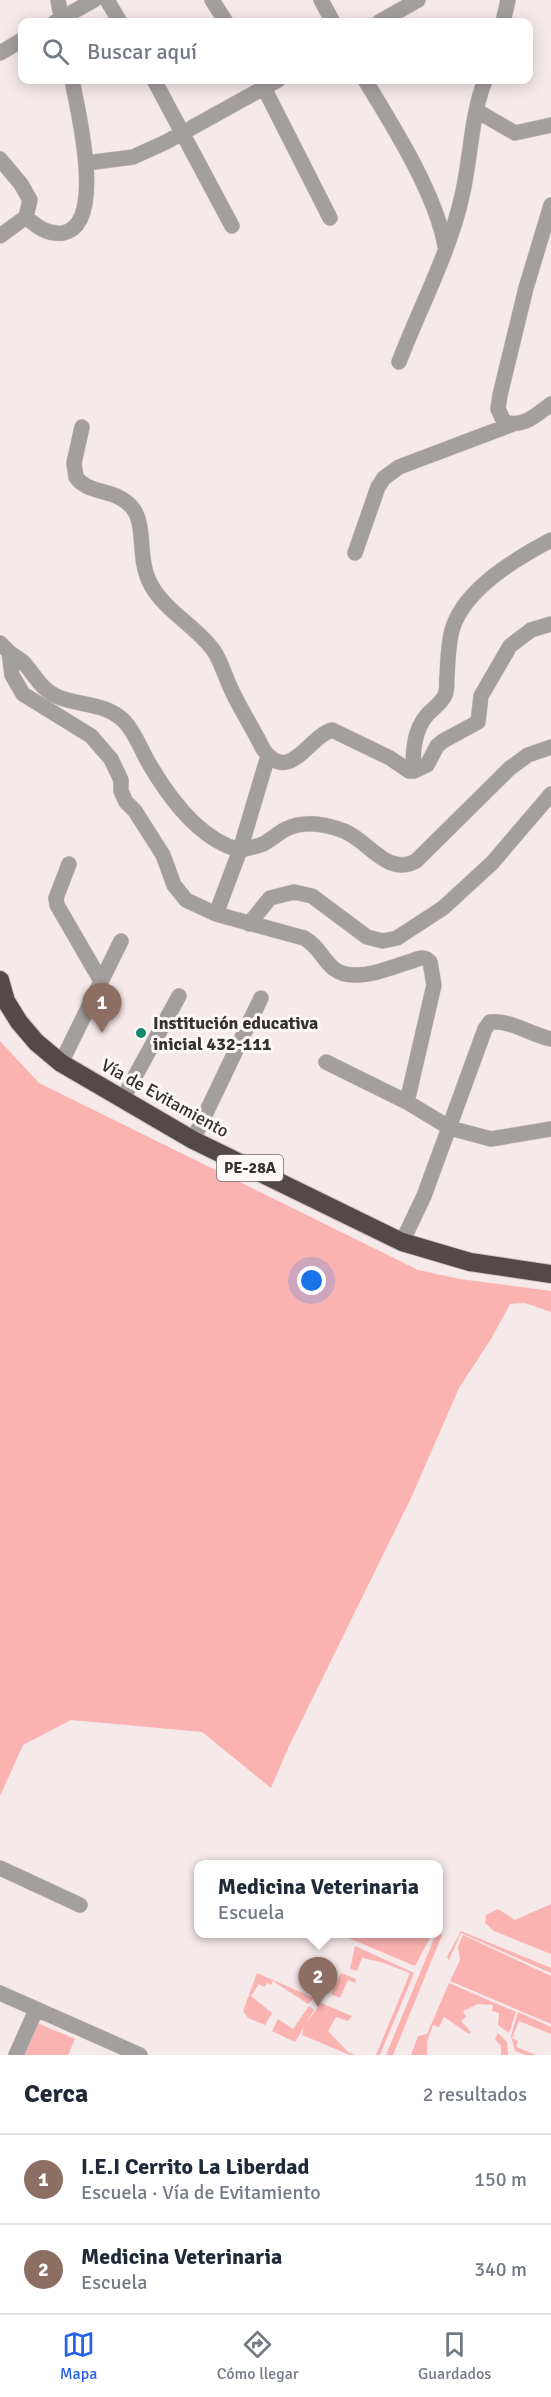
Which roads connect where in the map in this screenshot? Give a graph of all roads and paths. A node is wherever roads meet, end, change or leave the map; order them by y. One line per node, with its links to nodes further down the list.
1 (58, 0): 8 (street)
2 (94, 0): 9 (street)
3 (107, 0): 10 (street)
4 (212, 0): 11 (street)
5 (321, 0): 12 (street)
6 (417, 0): 13 (street)
7 (508, 0): 14 (street)
8 (60, 18)
9 (65, 18)
10 (118, 18)
11 (223, 18)
12 (331, 18)
13 (386, 18)
14 (504, 18)
15 (18, 42): 16 (street)
16 (0, 53)
17 (73, 84): 27 (street)
18 (156, 84): 25 (street)
19 (260, 84): 25 (street)
20 (263, 84): 30 (street)
21 (367, 84): 33 (street)
22 (483, 84): 23 (street)
23 (477, 111): 24 (street); 33 (street)
24 (551, 125)
25 (181, 132): 27 (street); 31 (street)
26 (0, 159): 29 (street)
27 (87, 163): 29 (street)
28 (551, 205): 36 (street)
29 (26, 218): 32 (street)
30 (330, 218)
31 (232, 226)
32 (0, 236)
33 (446, 251): 34 (street)
34 (399, 362)
35 (551, 404): 36 (street)
36 (513, 424): 39 (street)
37 (82, 427): 43 (street)
38 (551, 540): 44 (street)
39 (355, 552)
40 (551, 624): 44 (street)
41 (5, 648): 46 (street); 48 (street)
42 (551, 747): 46 (street)
43 (268, 756): 44 (street); 46 (street)
44 (414, 771)
45 (551, 794): 49 (street)
46 (240, 850): 48 (street)
47 (69, 864): 52 (street)
48 (216, 914): 49 (street)
49 (249, 924): 59 (street)
50 (120, 941): 52 (street)
51 (0, 980): 57 (highway, Vía de Evitamiento / PE-28A)
52 (102, 981): 57 (street)
53 (179, 996): 58 (street)
54 (261, 998): 62 (street)
55 (551, 1039): 60 (street)
56 (326, 1062): 59 (street)
57 (61, 1063): 58 (highway, Vía de Evitamiento / PE-28A)
58 (122, 1100): 62 (highway, Vía de Evitamiento / PE-28A)
59 (407, 1102): 60 (street)
60 (450, 1128): 61 (street); 63 (street)
61 (551, 1129)
62 (193, 1140): 63 (highway, Vía de Evitamiento / PE-28A)
63 (402, 1242): 64 (highway, Vía de Evitamiento / PE-28A)
64 (551, 1274)
65 (0, 1868): 66 (street)
66 (80, 1905)
67 (0, 1993): 68 (street)
68 (36, 2010): 69 (street); 70 (street)
69 (16, 2055)
70 (140, 2055)

